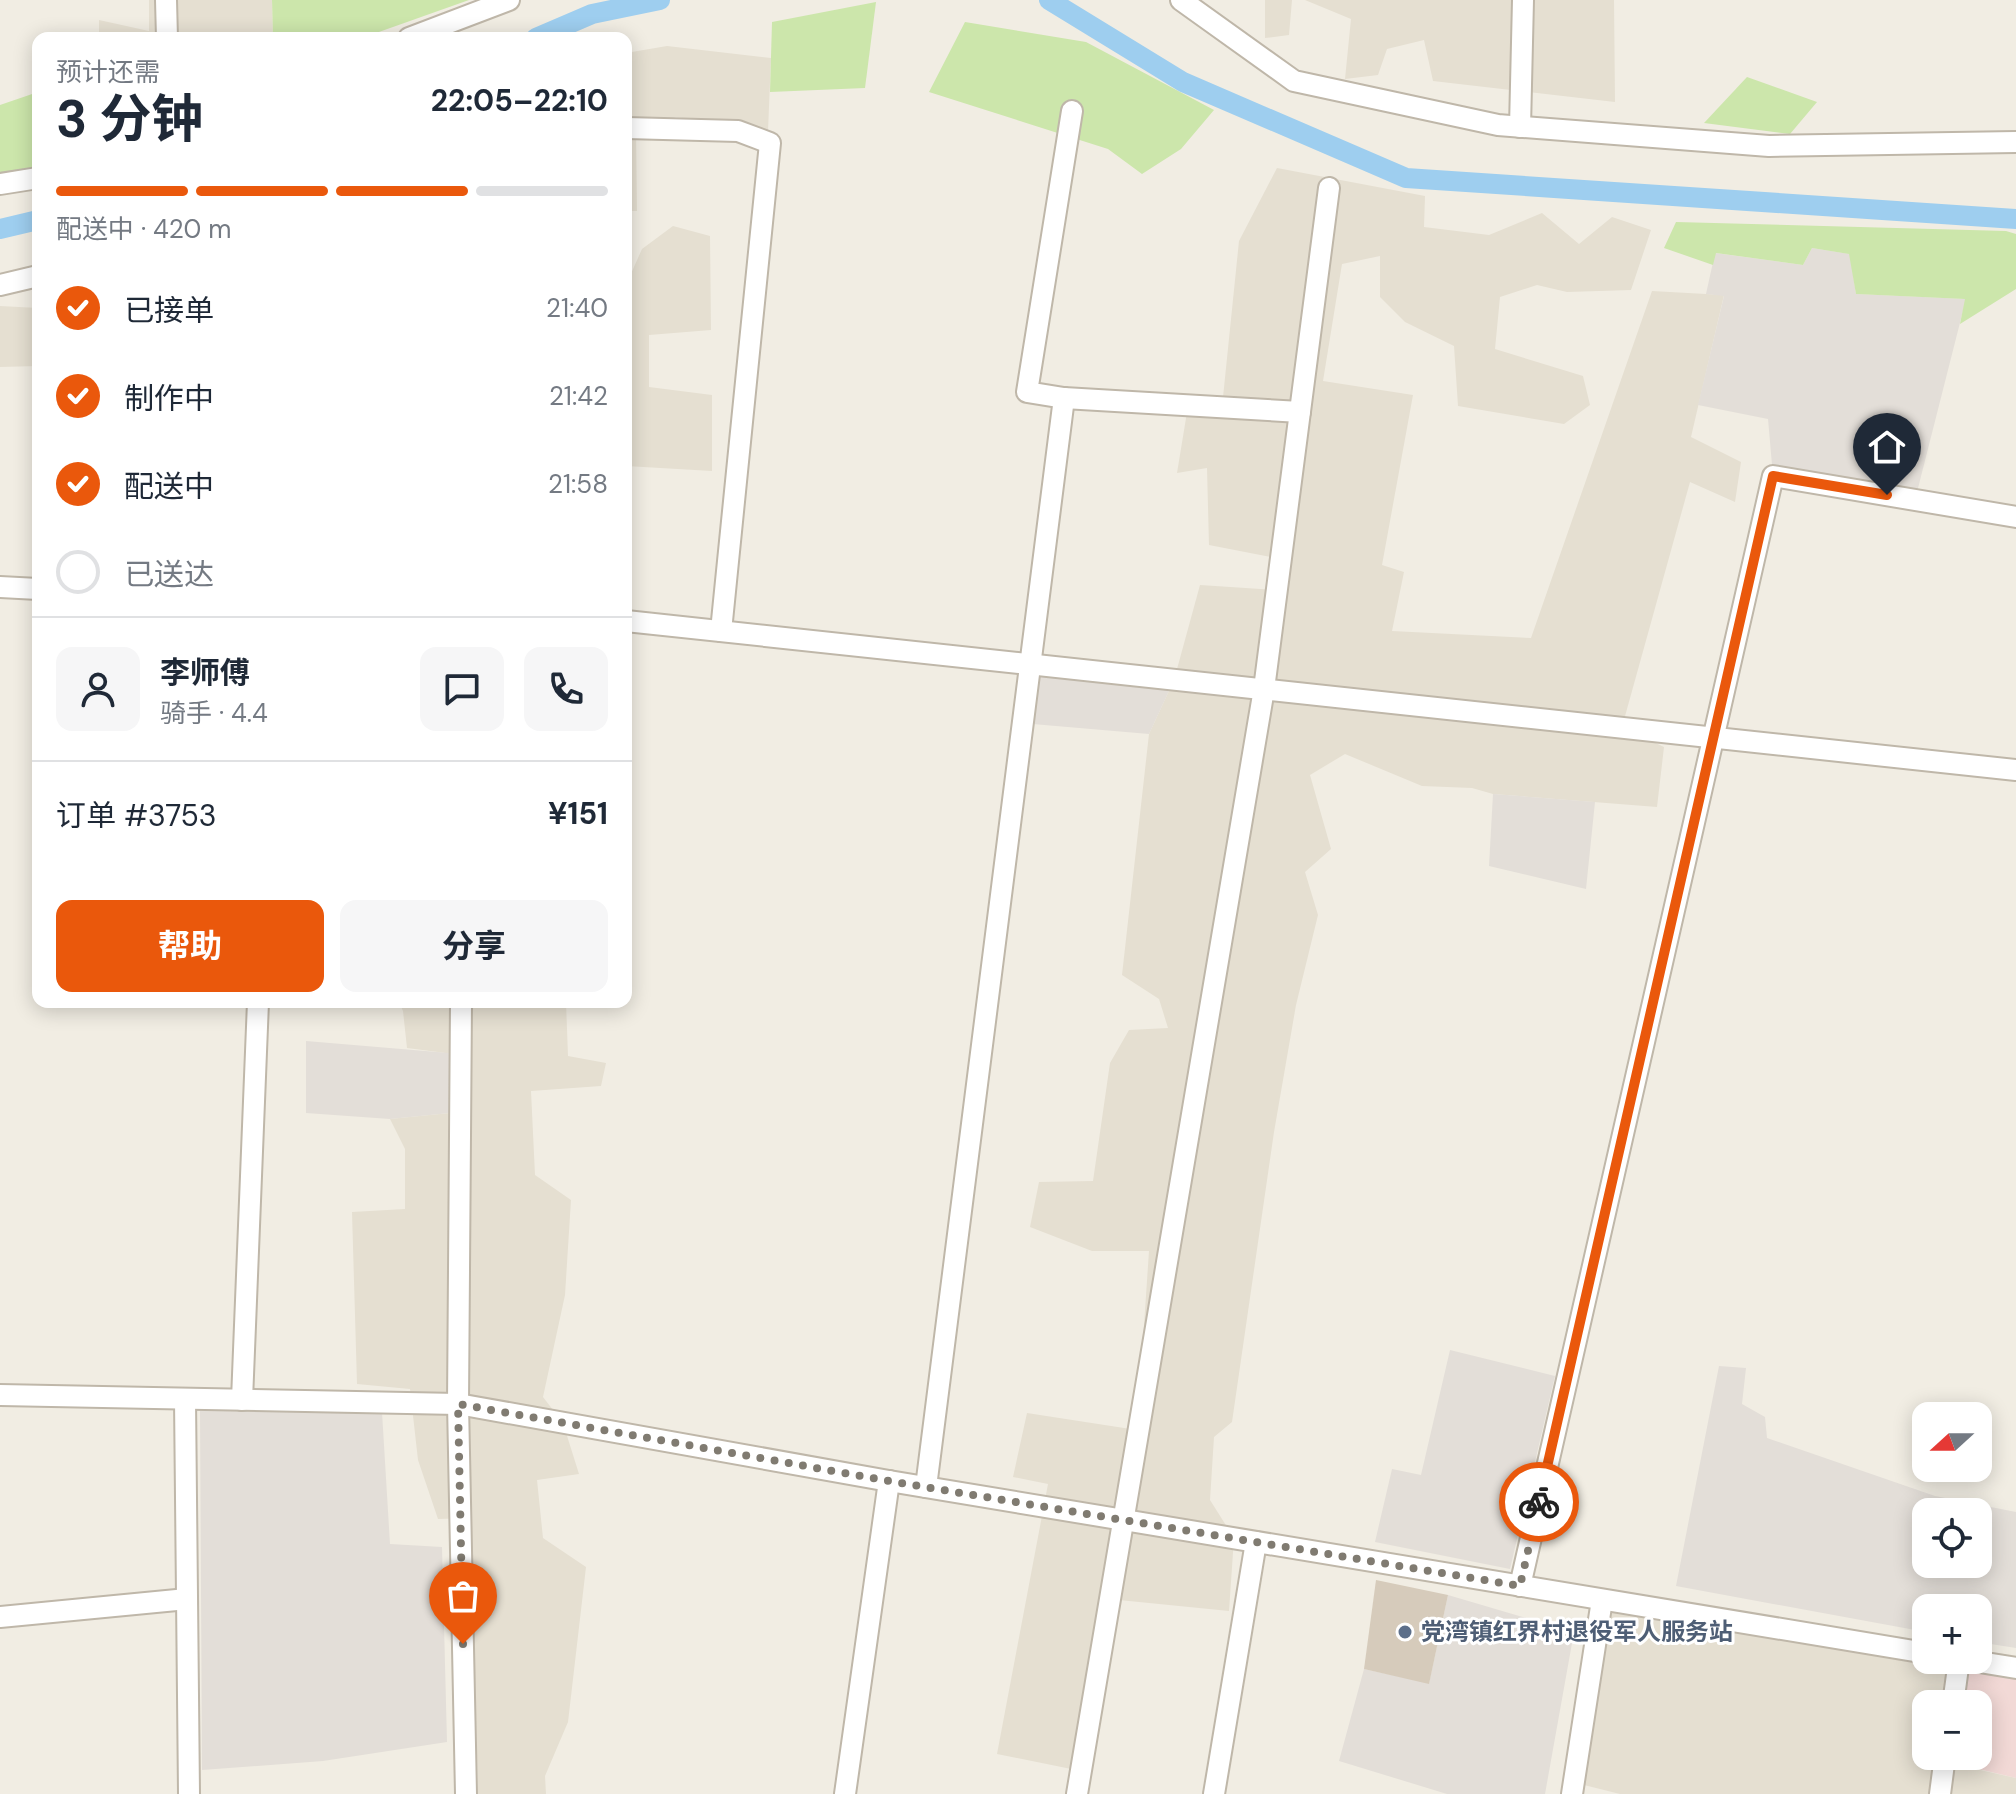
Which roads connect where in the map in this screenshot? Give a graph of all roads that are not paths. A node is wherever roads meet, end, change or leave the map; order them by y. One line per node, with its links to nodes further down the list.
1 (166, 0): 5 (street)
2 (509, 0): 6 (street)
3 (1181, 0): 8 (street)
4 (1523, 0): 8 (street)
5 (167, 32)
6 (425, 32)
7 (1072, 111): 16 (street)
8 (1520, 127): 10 (street)
9 (632, 128): 22 (street)
10 (2016, 142)
11 (32, 179): 12 (street)
12 (0, 184)
13 (1329, 188): 17 (street)
14 (32, 277): 15 (street)
15 (0, 285)
16 (1064, 398): 17 (street); 23 (street)
17 (1300, 412): 24 (street)
18 (2016, 517): 25 (street)
19 (0, 587): 20 (street)
20 (32, 589)
21 (632, 622): 22 (street)
22 (721, 631): 23 (street)
23 (1029, 664): 24 (street); 34 (street)
24 (1264, 689): 25 (street); 35 (street)
25 (1712, 737): 26 (street); 37 (street)
26 (2016, 770)
27 (258, 1008): 31 (street)
28 (461, 1008): 32 (street)
29 (0, 1395): 30 (street)
30 (185, 1399): 31 (street); 38 (street)
31 (242, 1400): 32 (street)
32 (458, 1404): 33 (street); 46 (street)
33 (889, 1481): 34 (street); 47 (street)
34 (926, 1487): 35 (street)
35 (1122, 1520): 36 (street); 48 (street)
36 (1256, 1542): 37 (street); 49 (street)
37 (1520, 1586): 39 (street)
38 (187, 1599): 40 (street); 45 (street)
39 (1602, 1600): 41 (street); 50 (street)
40 (0, 1617)
41 (1912, 1651)
42 (1992, 1664): 43 (street)
43 (2016, 1668)
44 (1943, 1770): 51 (street)
45 (189, 1794)
46 (466, 1794)
47 (845, 1794)
48 (1077, 1794)
49 (1214, 1794)
50 (1572, 1794)
51 (1940, 1794)

